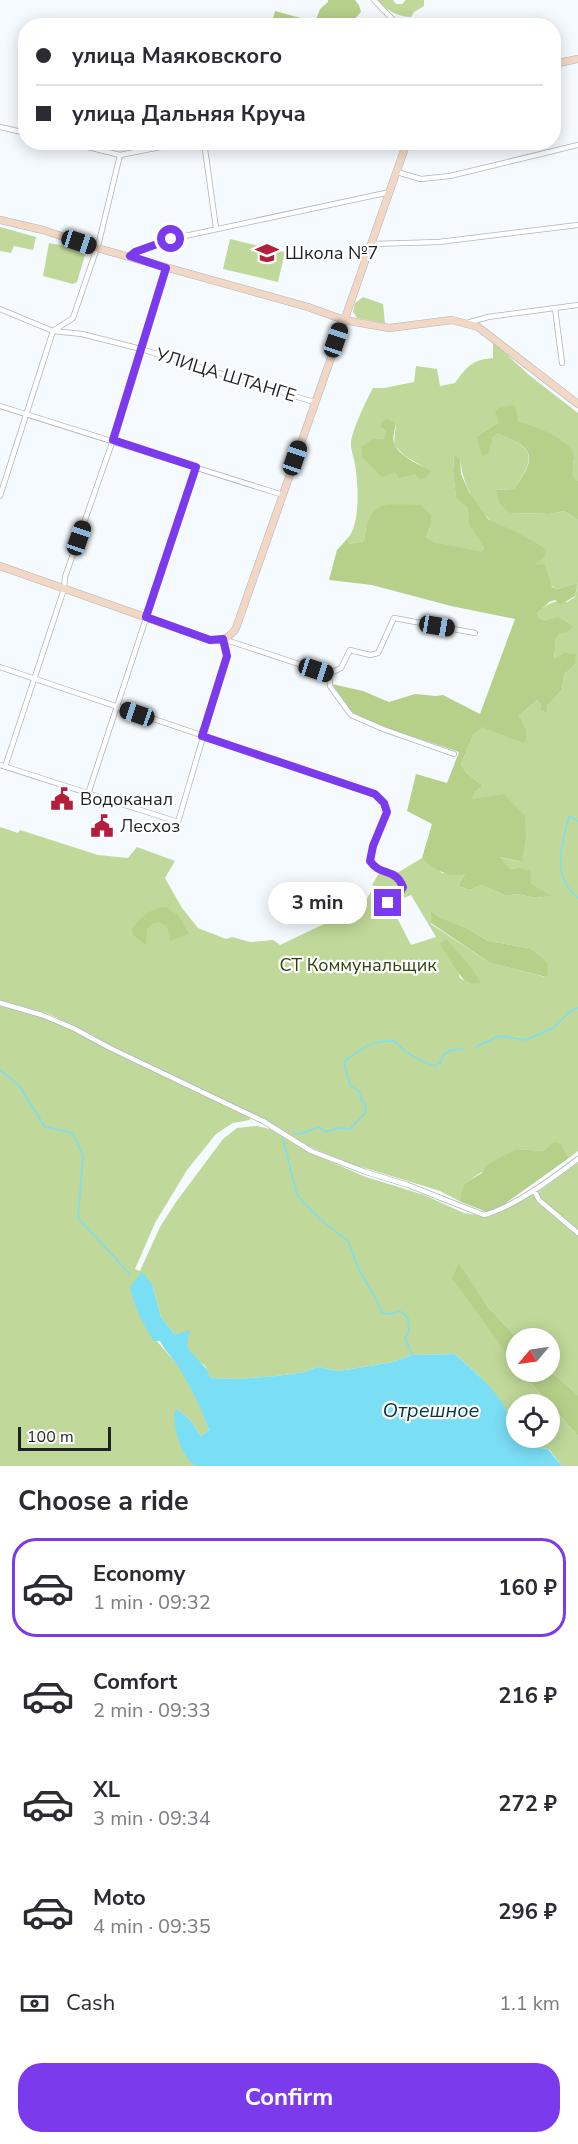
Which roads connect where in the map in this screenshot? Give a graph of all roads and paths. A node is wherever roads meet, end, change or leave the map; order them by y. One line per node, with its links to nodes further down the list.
1 (374, 0): 2 (street)
2 (391, 18)
3 (578, 59): 4 (main road)
4 (561, 63)
5 (0, 127): 6 (street)
6 (18, 131)
7 (578, 145): 8 (street)
8 (561, 149)
9 (103, 150): 14 (street)
10 (142, 150): 14 (street)
11 (205, 150): 19 (street)
12 (404, 150): 15 (main road)
13 (557, 150): 15 (street)
14 (120, 154): 21 (street)
15 (397, 172): 16 (main road)
16 (390, 192): 19 (street); 20 (main road)
17 (0, 220): 21 (main road)
18 (578, 225): 20 (street)
19 (216, 228): 22 (street)
20 (372, 244): 27 (main road)
21 (98, 248): 22 (main road); 29 (street)
22 (130, 256): 23 (main road)
23 (166, 268): 27 (main road); 30 (street)
24 (578, 305): 25 (street)
25 (555, 308): 28 (street); 31 (street)
26 (0, 309): 29 (street, УЛИЦА ШТАНГЕ)
27 (344, 320): 28 (main road); 32 (main road)
28 (467, 323): 33 (main road)
29 (53, 332): 30 (street, УЛИЦА ШТАНГЕ); 35 (street)
30 (141, 350): 32 (street, УЛИЦА ШТАНГЕ); 36 (street)
31 (562, 363)
32 (314, 402): 38 (main road)
33 (578, 404)
34 (0, 406): 35 (street)
35 (25, 414): 36 (street); 39 (street)
36 (113, 440): 37 (street); 41 (street)
37 (196, 467): 38 (street); 42 (street)
38 (282, 495): 44 (main road)
39 (0, 496)
40 (0, 566): 41 (main road)
41 (64, 589): 42 (main road); 47 (street)
42 (146, 617): 44 (main road); 48 (street)
43 (475, 633): 46 (street)
44 (223, 639): 46 (street); 49 (street)
45 (0, 667): 47 (street)
46 (329, 674): 50 (street)
47 (34, 678): 48 (street); 51 (street)
48 (116, 707): 49 (street); 52 (street)
49 (202, 736): 52 (street); 53 (street)
50 (454, 754)
51 (2, 766): 52 (street)
52 (88, 794)
53 (388, 903)
54 (0, 1003): 56 (street)
55 (578, 1159): 56 (street)
56 (534, 1190): 57 (street)
57 (578, 1233)

